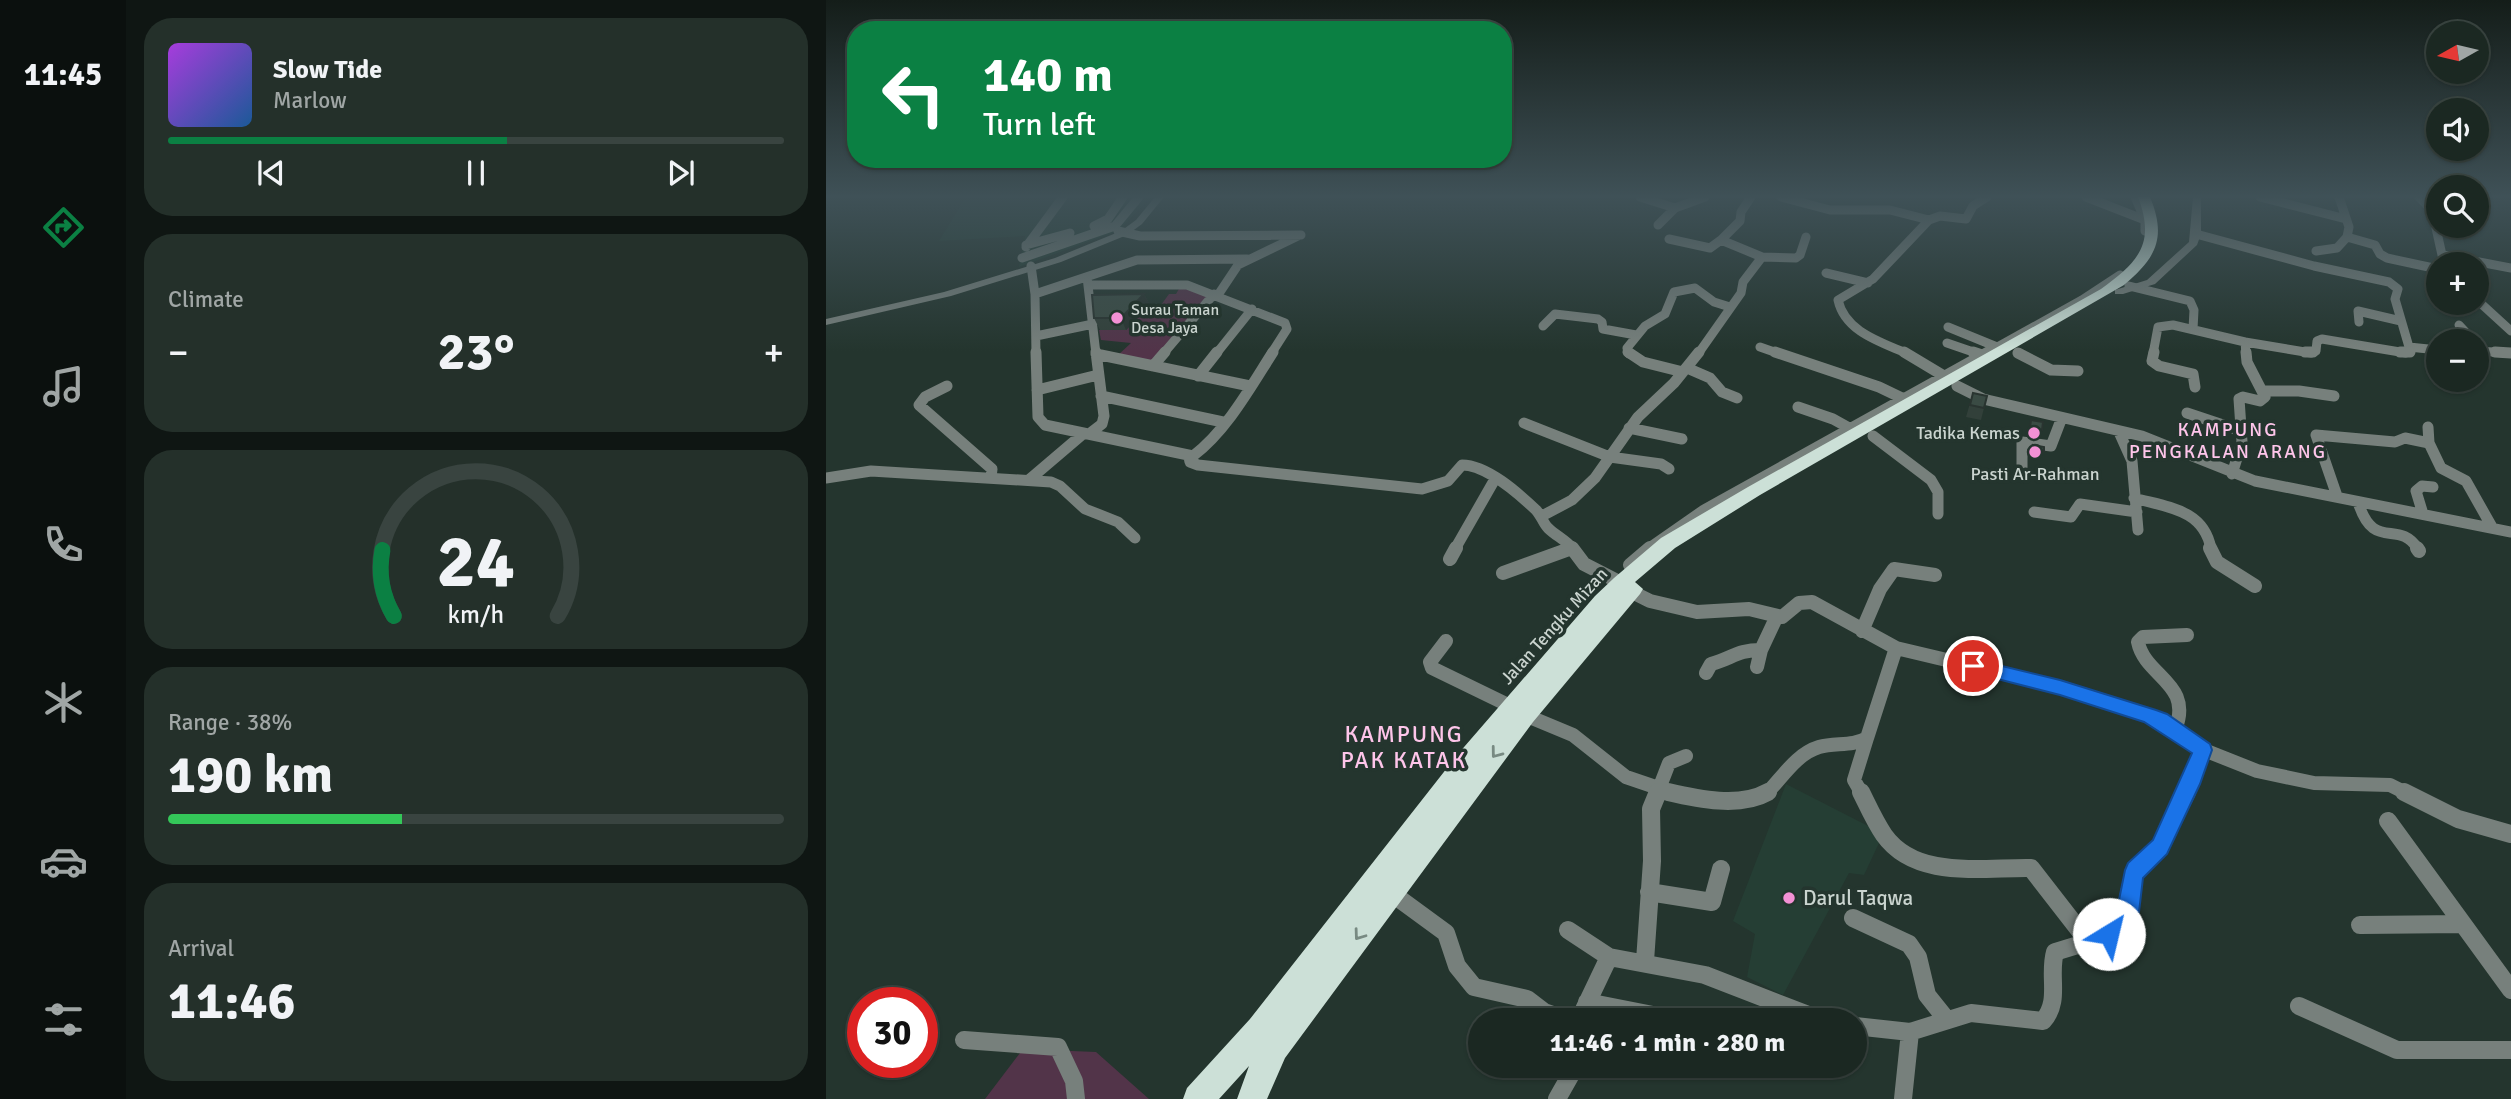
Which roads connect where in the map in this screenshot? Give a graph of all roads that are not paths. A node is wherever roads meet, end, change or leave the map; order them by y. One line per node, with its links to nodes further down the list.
1 (1027, 248): 22 (street)
2 (1066, 248): 22 (street)
3 (1076, 248): 22 (street)
4 (1081, 248): 22 (street)
5 (1188, 248): 20 (street)
6 (1271, 248): 19 (street)
7 (1741, 248): 18 (street)
8 (1802, 248): 18 (street)
9 (1901, 248): 26 (street)
10 (2142, 248): 49 (street)
11 (2149, 248): 114 (highway, Jalan Tengku Mizan)
12 (2160, 248): 28 (highway, Jalan Tengku Mizan)
13 (2188, 248): 28 (street)
14 (2247, 248): 37 (street)
15 (2330, 248): 17 (street)
16 (2377, 248): 23 (street)
17 (2316, 251)
18 (1762, 257): 32 (street)
19 (1247, 259): 20 (street); 31 (street)
20 (1179, 260): 27 (street)
21 (2489, 265): 24 (street)
22 (1027, 266): 30 (street); 35 (street)
23 (2426, 266)
24 (2511, 268)
25 (1826, 273): 26 (street)
26 (1868, 282): 63 (street)
27 (1088, 284): 29 (street); 30 (street); 31 (street); 38 (street)
28 (2128, 289): 42 (street); 54 (highway, Jalan Tengku Mizan)
29 (1166, 292)
30 (1035, 295): 47 (street)
31 (1216, 295): 33 (street); 58 (street)
32 (1730, 307): 46 (street); 59 (street)
33 (1252, 309): 62 (street); 65 (street)
34 (2489, 311): 44 (street)
35 (826, 320)
36 (2359, 321): 37 (street)
37 (2401, 321): 51 (street)
38 (1093, 324): 47 (street); 56 (street)
39 (2459, 325): 43 (street)
40 (1543, 326): 46 (street)
41 (1948, 327): 45 (street)
42 (2193, 329): 48 (street); 66 (street)
43 (2461, 329)
44 (2511, 331)
45 (1964, 333): 49 (street); 57 (street)
46 (1636, 335): 59 (street)
47 (1036, 336): 67 (street)
48 (2245, 342): 51 (street); 68 (street)
49 (1997, 346): 57 (street)
50 (1760, 347): 72 (street)
51 (2409, 347): 52 (street)
52 (2426, 349)
53 (2489, 352): 55 (street)
54 (2018, 353): 60 (street); 63 (highway, Jalan Tengku Mizan)
55 (2511, 353)
56 (1097, 354): 58 (street); 61 (street)
57 (1982, 355): 63 (street)
58 (1153, 366): 62 (street)
59 (1685, 370): 71 (street); 79 (street)
60 (2078, 371)
61 (1098, 374): 67 (street); 69 (street)
62 (1198, 376): 65 (street)
63 (1950, 381): 72 (street); 75 (street); 84 (highway, Jalan Tengku Mizan)
64 (947, 386): 92 (street)
65 (1250, 386): 76 (street)
66 (2195, 387)
67 (1037, 390): 83 (street)
68 (2263, 391): 70 (street); 81 (street)
69 (1101, 396): 76 (street); 83 (street)
70 (2334, 396)
71 (1737, 398)
72 (1904, 399): 80 (street)
73 (1798, 407): 80 (street)
74 (2187, 413): 81 (street)
75 (2061, 420): 82 (street); 90 (street)
76 (1223, 422): 87 (street)
77 (1524, 424): 88 (street)
78 (2428, 426): 86 (street)
79 (1629, 428): 85 (street); 88 (street)
80 (1851, 429): 114 (street)
81 (2241, 431): 91 (street)
82 (2119, 432): 91 (street); 98 (street)
83 (1086, 433): 87 (street); 94 (street)
84 (1873, 436): 103 (street); 114 (highway, Jalan Tengku Mizan)
85 (1682, 439)
86 (2429, 443): 97 (street); 105 (street)
87 (1189, 457): 95 (street)
88 (1609, 457): 89 (street); 104 (street)
89 (1669, 468)
90 (2022, 471)
91 (2232, 474): 97 (street)
92 (991, 477): 93 (street); 94 (street)
93 (826, 478)
94 (1030, 479): 108 (street)
95 (1495, 479): 104 (street); 111 (street)
96 (2433, 487): 102 (street)
97 (2337, 496): 99 (street)
98 (2134, 498): 101 (street); 115 (street)
99 (2358, 502): 102 (street); 110 (street)
100 (2034, 512): 101 (street)
101 (2137, 512): 106 (street)
102 (2423, 513): 105 (street)
103 (1938, 514)
104 (1542, 516): 109 (street)
105 (2492, 527): 107 (street)
106 (2138, 530)
107 (2511, 532)
108 (1135, 538)
109 (1573, 548): 112 (street); 114 (street)
110 (2419, 551)
111 (1450, 559)
112 (1503, 573)
113 (1935, 575): 117 (street)
114 (1622, 584): 116 (street); 124 (street); 125 (highway, Jalan Tengku Mizan); 156 (highway, Jalan Tengku Mizan)
115 (2255, 586)
116 (1777, 616): 117 (street); 121 (street)
117 (1862, 631): 120 (street)
118 (2187, 635): 126 (street)
119 (1446, 640): 124 (street)
120 (1896, 648): 126 (street); 127 (street)
121 (1761, 650): 122 (street); 123 (street)
122 (1757, 667)
123 (1706, 673)
124 (1504, 703): 156 (street)
125 (1525, 715): 130 (street); 134 (highway, Jalan Tengku Mizan, one-way to 134)
126 (2175, 730): 128 (street)
127 (1867, 738): 130 (street); 140 (street)
128 (2203, 750): 132 (street); 140 (street)
129 (1686, 757): 130 (street)
130 (1660, 790): 135 (street)
131 (2388, 821): 137 (street)
132 (2511, 834)
133 (1721, 869): 135 (street)
134 (1390, 892): 146 (street); 158 (highway, Jalan Tengku Mizan, one-way to 158)
135 (1650, 892): 142 (street)
136 (1853, 918): 150 (street)
137 (2463, 924): 138 (street); 143 (street)
138 (2360, 925)
139 (1568, 930): 141 (street)
140 (2090, 944): 150 (street)
141 (1609, 957): 142 (street); 144 (street)
142 (1645, 961): 149 (street)
143 (2511, 990)
144 (1587, 1002): 147 (street); 148 (street)
145 (2299, 1006): 154 (street)
146 (1539, 1008)
147 (1584, 1008)
148 (1617, 1008)
149 (1784, 1008)
150 (1947, 1020): 152 (street)
151 (1867, 1027): 152 (street)
152 (1910, 1032): 160 (street)
153 (964, 1040): 157 (street)
154 (2511, 1050)
155 (1569, 1078): 159 (street)
156 (1203, 1094)
157 (1076, 1099)
158 (1252, 1099)
159 (1558, 1099)
160 (1903, 1099)

